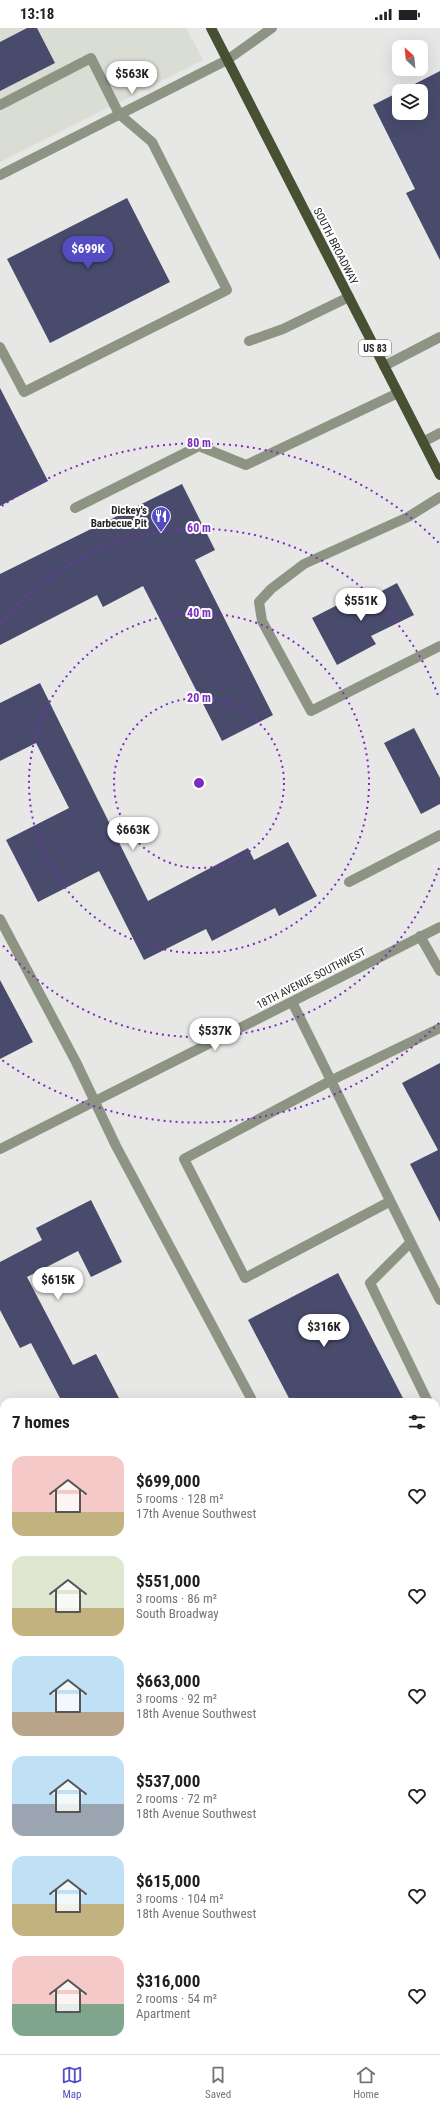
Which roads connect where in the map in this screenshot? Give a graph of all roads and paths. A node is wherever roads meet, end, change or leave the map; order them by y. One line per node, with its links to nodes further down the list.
1 (211, 28): 3 (main road, SOUTH BROADWAY / US 83)
2 (272, 28): 3 (street)
3 (227, 60): 5 (street); 7 (main road, SOUTH BROADWAY / US 83)
4 (0, 105): 5 (street)
5 (119, 114): 6 (street); 10 (street)
6 (0, 175)
7 (349, 297): 9 (street); 11 (main road, SOUTH BROADWAY / US 83)
8 (440, 337): 11 (street)
9 (249, 341)
10 (0, 347)
11 (384, 366): 12 (main road, SOUTH BROADWAY / US 83)
12 (398, 393): 14 (main road, SOUTH BROADWAY / US 83); 17 (street)
13 (440, 433): 14 (street)
14 (423, 442): 15 (main road, SOUTH BROADWAY / US 83)
15 (440, 475)
16 (440, 497): 18 (street)
17 (75, 508)
18 (440, 646)
19 (440, 835): 20 (street)
20 (349, 882)
21 (0, 918): 28 (street)
22 (440, 927): 23 (street, 18TH AVENUE SOUTHWEST)
23 (420, 936): 24 (street); 25 (street, 18TH AVENUE SOUTHWEST)
24 (440, 971)
25 (292, 1002): 27 (street); 28 (street, 18TH AVENUE SOUTHWEST)
26 (440, 1028): 27 (street)
27 (332, 1080): 30 (street); 30 (street)
28 (94, 1101): 29 (street, 18TH AVENUE SOUTHWEST); 33 (street)
29 (0, 1149)
30 (389, 1202): 31 (street)
31 (410, 1243): 32 (street); 34 (street)
32 (440, 1300)
33 (251, 1398)
34 (426, 1398)

